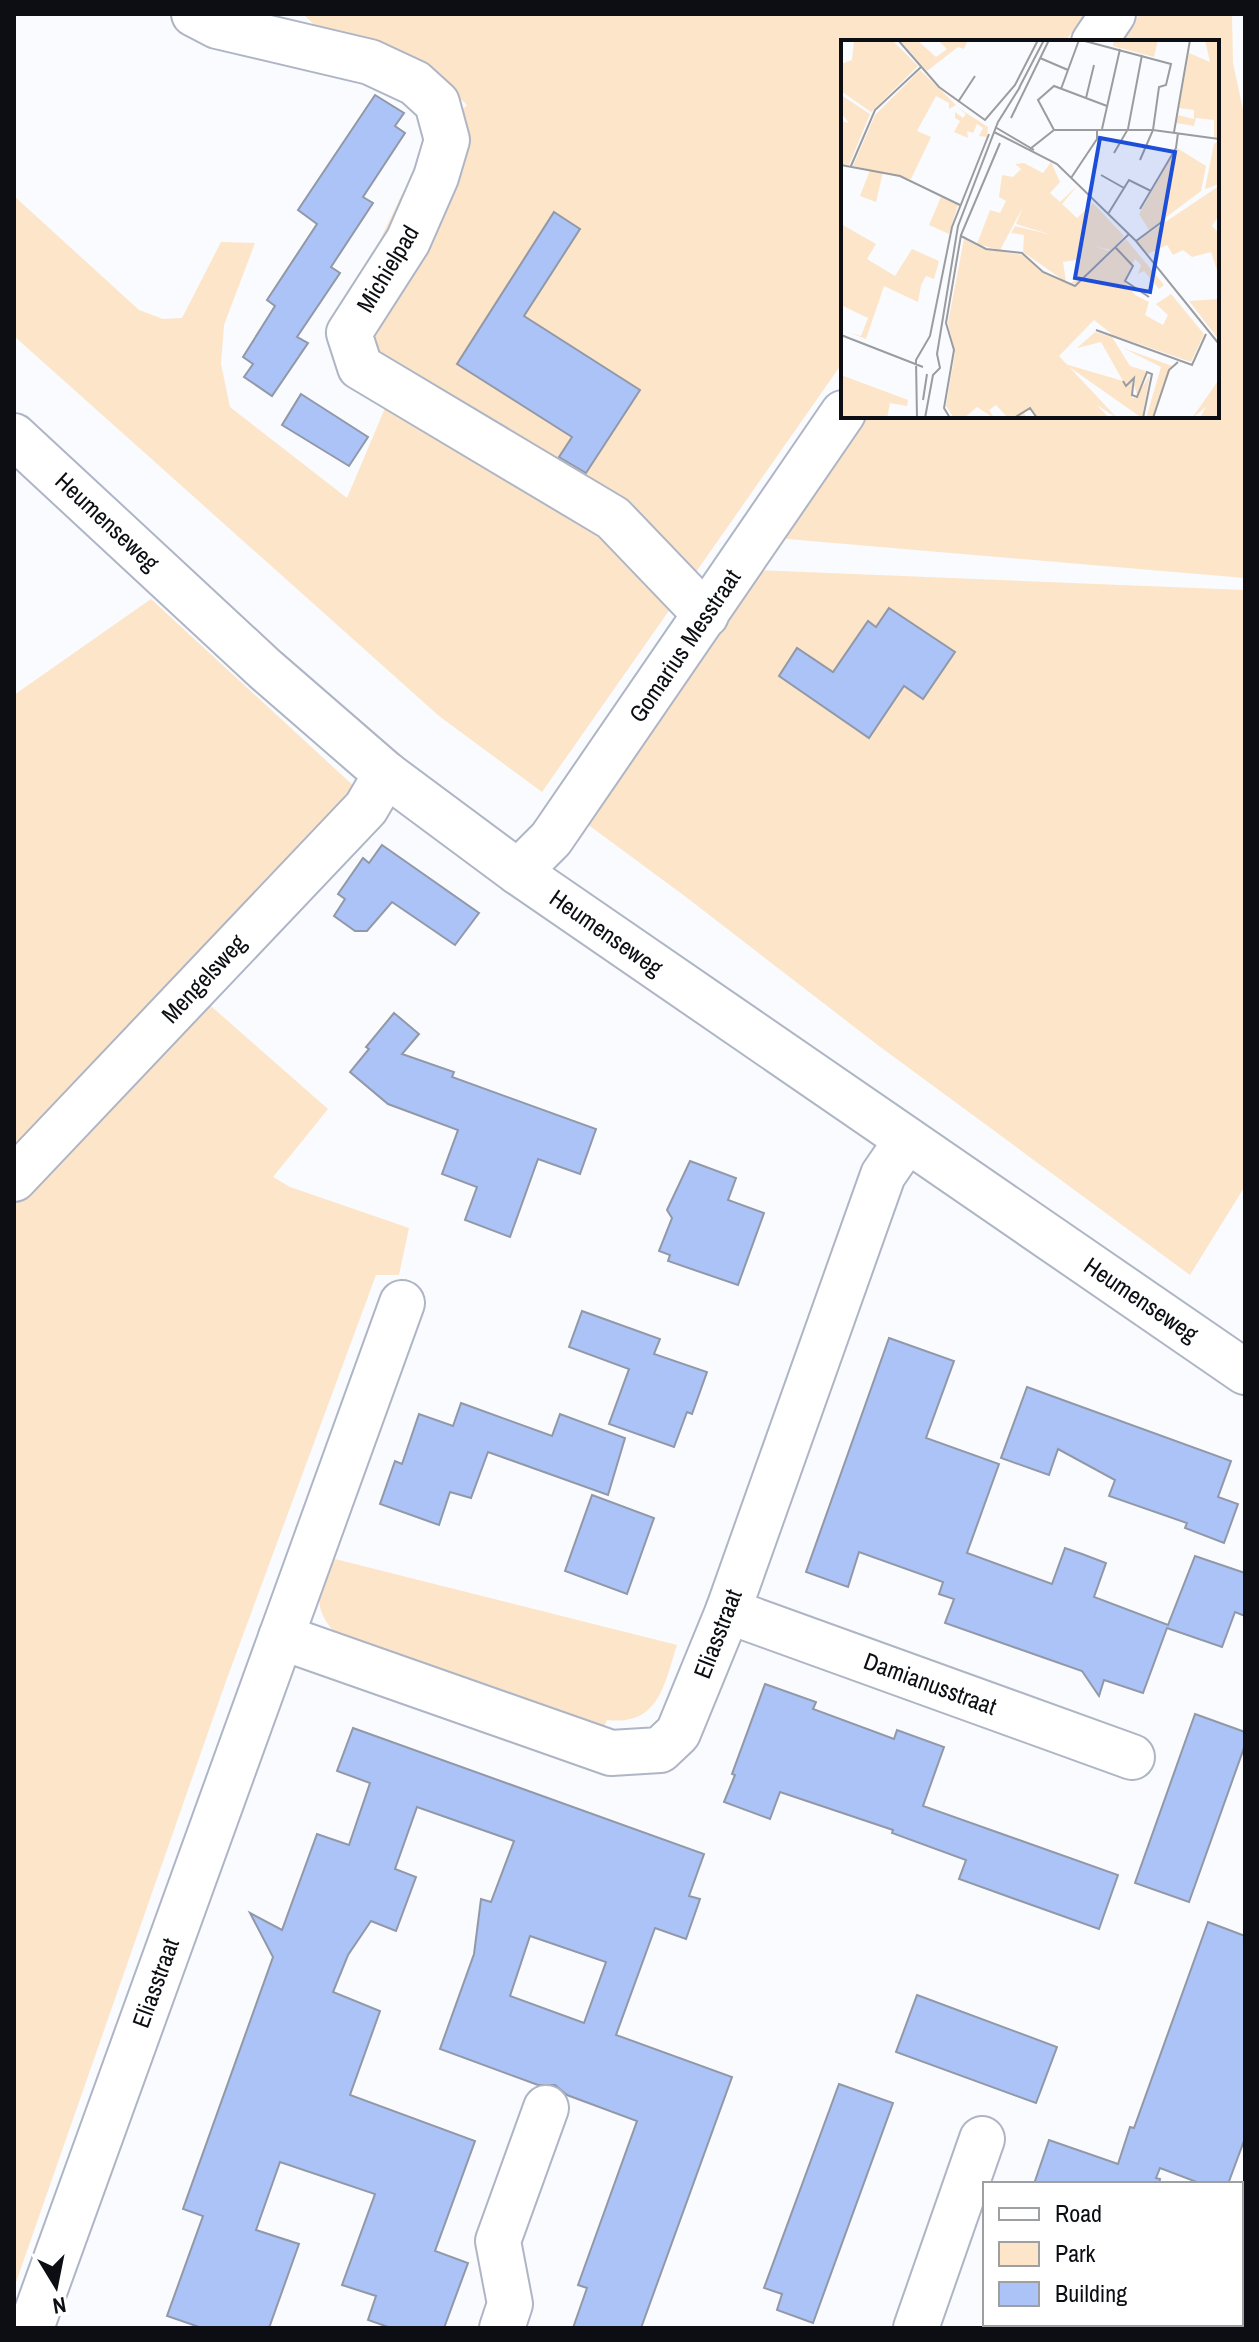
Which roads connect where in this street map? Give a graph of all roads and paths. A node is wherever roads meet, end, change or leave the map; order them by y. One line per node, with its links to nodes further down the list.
1 (194, 14): 6 (street, Michielpad)
2 (1113, 14): 3 (street)
3 (1095, 40)
4 (841, 416): 6 (street, Gomarius Messtraat)
5 (14, 436): 7 (street, Heumenseweg)
6 (706, 615): 8 (street, Gomarius Messtraat)
7 (386, 774): 8 (street, Heumenseweg); 10 (street, Mengelsweg)
8 (518, 872): 9 (street, Heumenseweg)
9 (907, 1140): 12 (street, Heumenseweg); 13 (street, Eliasstraat)
10 (14, 1179)
11 (402, 1303): 14 (street, Eliasstraat)
12 (1245, 1372)
13 (728, 1611): 14 (street, Eliasstraat); 15 (street, Damianusstraat)
14 (281, 1637): 18 (street, Eliasstraat)
15 (1132, 1757)
16 (546, 2108): 19 (street)
17 (982, 2139): 20 (street)
18 (31, 2328)
19 (502, 2328)
20 (916, 2328)

